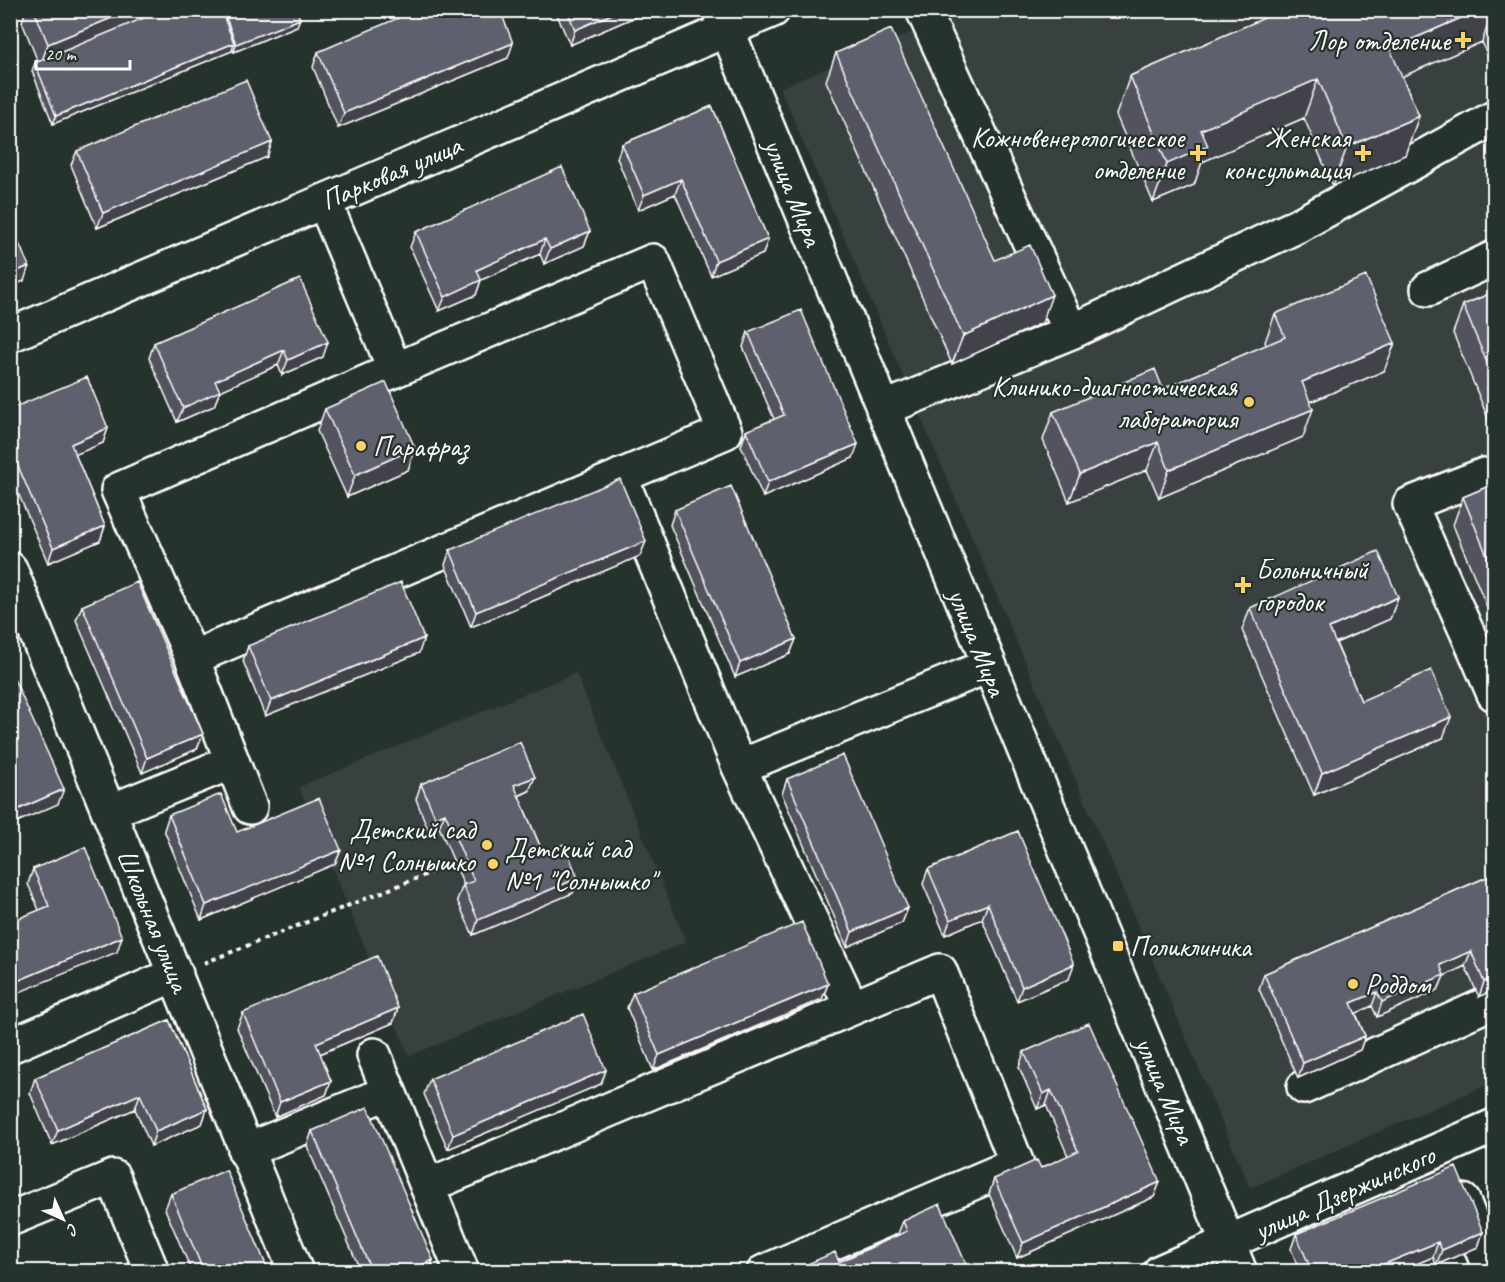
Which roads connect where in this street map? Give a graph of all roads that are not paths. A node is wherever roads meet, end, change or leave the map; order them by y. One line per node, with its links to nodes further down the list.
1 (772, 10): 3 (street, Парковая улица)
2 (923, 10): 8 (street)
3 (723, 20): 5 (street, Парковая улица); 11 (street, улица Мира)
4 (1494, 118): 8 (street)
5 (324, 201): 9 (street, Парковая улица); 10 (street)
6 (1494, 258): 7 (street)
7 (1428, 289)
8 (1071, 332): 11 (street)
9 (10, 335)
10 (395, 370): 13 (street); 16 (street)
11 (883, 409): 17 (street, улица Мира)
12 (1484, 475): 15 (street)
13 (620, 476): 16 (street); 20 (street)
14 (10, 569): 22 (street, Школьная улица)
15 (1487, 656): 18 (street)
16 (192, 658): 19 (street)
17 (988, 666): 20 (street); 35 (street, улица Мира)
18 (1494, 694)
19 (232, 762): 21 (street); 22 (street)
20 (739, 767): 25 (street)
21 (250, 807)
22 (111, 811): 23 (street, Школьная улица)
23 (176, 974): 26 (street); 32 (street, Школьная улица)
24 (1494, 1001): 28 (street)
25 (852, 1008): 33 (street); 39 (street)
26 (10, 1046)
27 (374, 1055): 29 (street)
28 (1304, 1087)
29 (389, 1092): 32 (street); 33 (street)
30 (1494, 1126): 31 (street, улица Дзержинского)
31 (1442, 1149): 35 (street, улица Дзержинского); 41 (street)
32 (245, 1151): 37 (street, Школьная улица)
33 (427, 1186): 38 (street)
34 (10, 1220): 36 (street)
35 (1235, 1257): 40 (street, улица Дзержинского)
36 (152, 1272)
37 (296, 1272)
38 (462, 1272)
39 (764, 1272)
40 (1160, 1272)
41 (1491, 1272)

